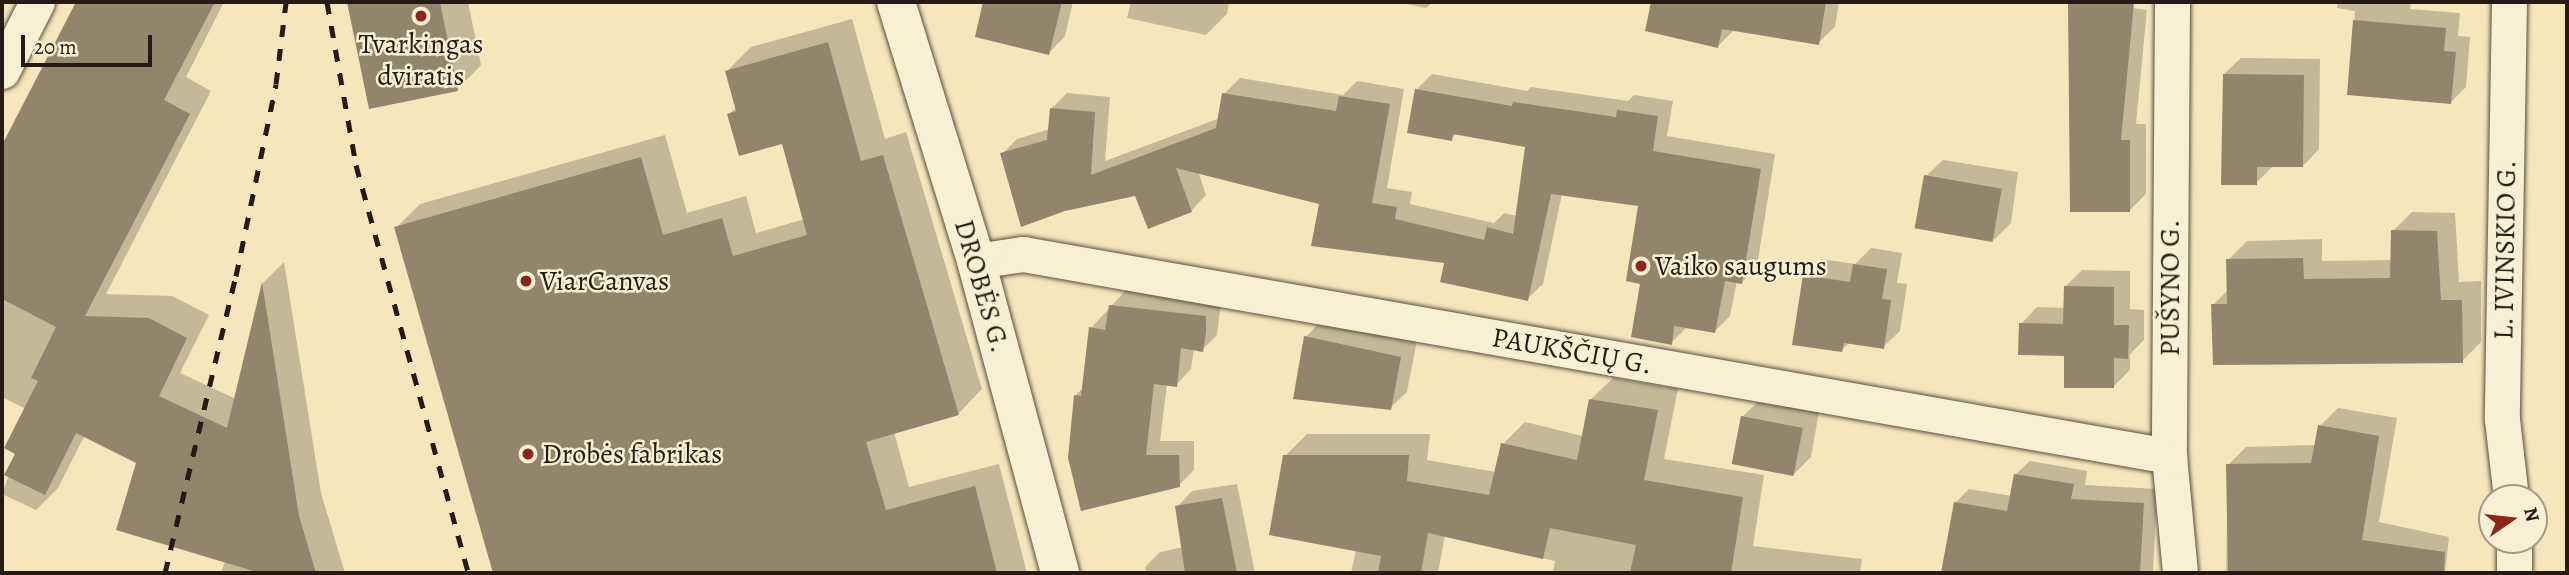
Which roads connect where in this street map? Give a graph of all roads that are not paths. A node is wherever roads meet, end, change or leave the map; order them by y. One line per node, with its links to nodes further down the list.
1 (37, 2): 5 (street)
2 (896, 2): 6 (street, DROBĖS G.)
3 (2172, 2): 7 (street, PUŠYNO G.)
4 (2509, 2): 8 (street, L. IVINSKIO G.)
5 (2, 71)
6 (976, 261): 7 (street, PAUKŠČIŲ G.); 10 (street, DROBĖS G.)
7 (2169, 456): 11 (street, PUŠYNO G.)
8 (2509, 484)
9 (2514, 554): 12 (street)
10 (1060, 573)
11 (2180, 573)
12 (2514, 573)

